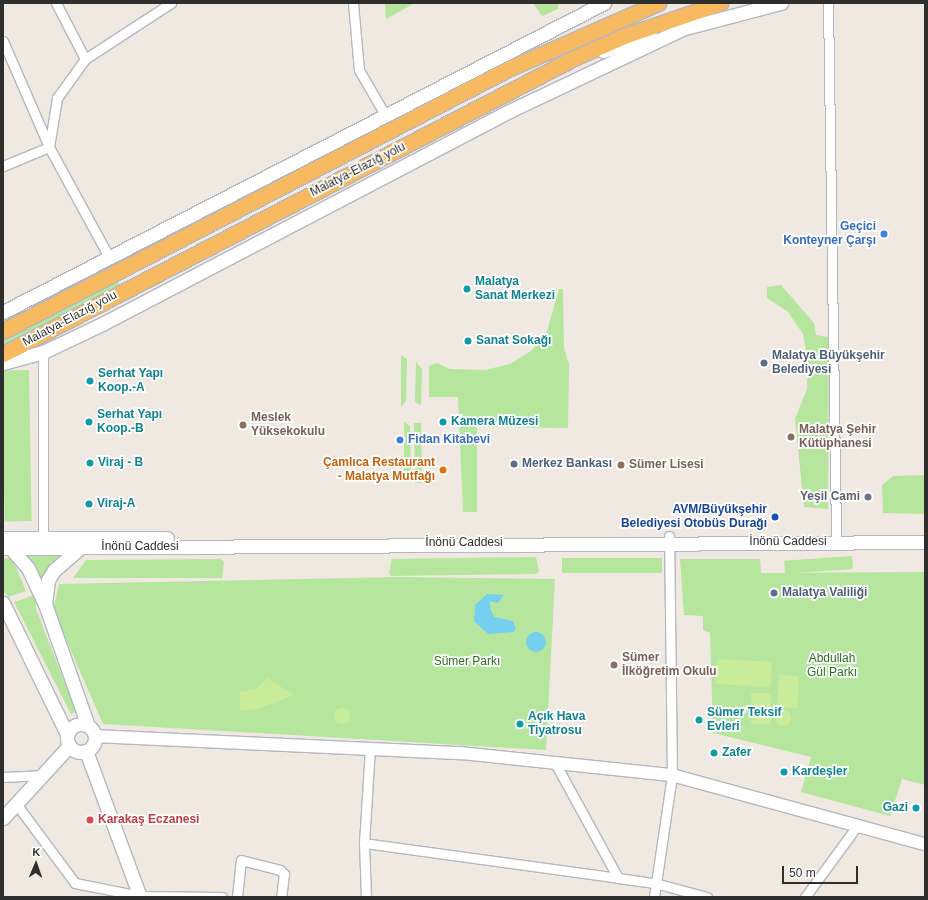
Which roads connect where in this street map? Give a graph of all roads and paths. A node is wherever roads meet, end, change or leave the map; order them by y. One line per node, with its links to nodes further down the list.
1 (56, 3): 12 (street)
2 (171, 3): 12 (street)
3 (353, 3): 13 (street)
4 (658, 3): 18 (highway, Malatya-Elazığ yolu)
5 (720, 3): 11 (highway, Malatya-Elazığ yolu)
6 (781, 3): 9 (main road)
7 (828, 3): 22 (street)
8 (599, 4): 13 (main road)
9 (682, 29): 11 (main road); 19 (main road)
10 (3, 41): 14 (street)
11 (574, 58): 20 (highway, Malatya-Elazığ yolu)
12 (85, 59): 14 (street)
13 (384, 113): 16 (main road)
14 (49, 146): 15 (street); 16 (street)
15 (4, 163)
16 (109, 257): 17 (main road)
17 (3, 312)
18 (3, 331)
19 (43, 352): 21 (main road); 24 (street)
20 (3, 354)
21 (3, 363)
22 (836, 535): 23 (main road, İnönü Caddesi); 25 (main road, İnönü Caddesi)
23 (925, 536)
24 (44, 537): 25 (main road, İnönü Caddesi); 27 (main road, İnönü Caddesi)
25 (669, 540): 26 (main road, İnönü Caddesi); 28 (main road, İnönü Caddesi); 37 (street)
26 (925, 542)
27 (5, 544): 28 (main road, İnönü Caddesi); 30 (main road)
28 (82, 546): 30 (main road)
29 (3, 603): 32 (main road)
30 (45, 604): 31 (main road)
31 (91, 731): 32 (main road); 33 (street); 34 (main road)
32 (68, 740): 34 (main road); 36 (main road)
33 (370, 747): 35 (street); 42 (street)
34 (86, 751): 46 (main road)
35 (554, 761): 37 (street); 44 (street)
36 (45, 775): 38 (street); 39 (main road)
37 (672, 775): 41 (street); 45 (street)
38 (3, 777)
39 (17, 805): 40 (main road); 46 (street)
40 (3, 818)
41 (857, 826): 43 (street); 53 (street)
42 (364, 843): 44 (street); 50 (street)
43 (925, 844)
44 (618, 878): 45 (street)
45 (655, 883): 51 (street); 52 (street)
46 (140, 897): 47 (street)
47 (222, 897)
48 (237, 897): 49 (street)
49 (281, 897)
50 (366, 897)
51 (654, 897)
52 (707, 897)
53 (805, 897)

